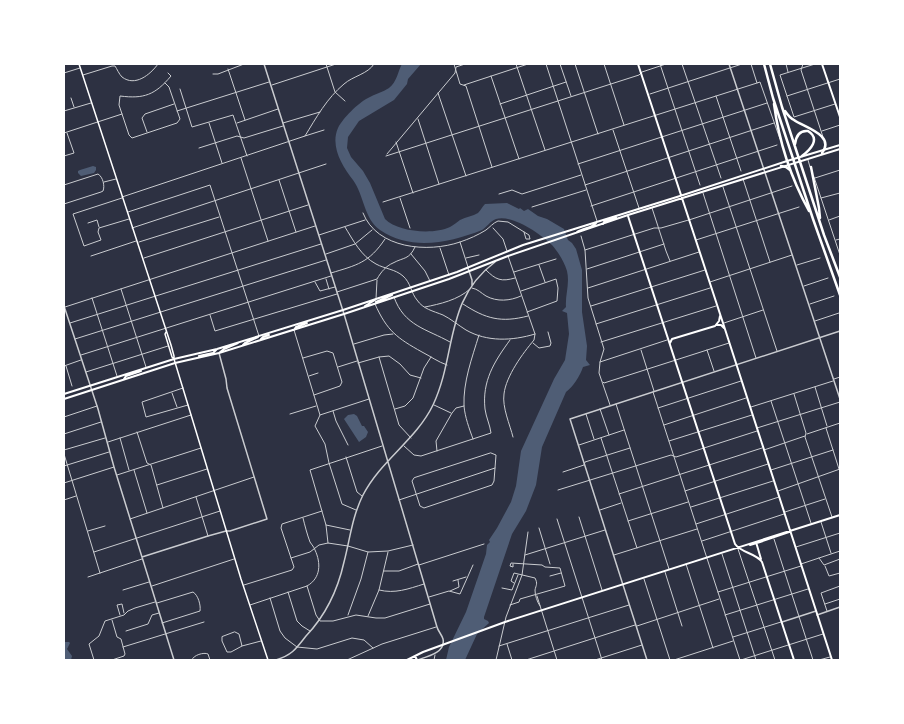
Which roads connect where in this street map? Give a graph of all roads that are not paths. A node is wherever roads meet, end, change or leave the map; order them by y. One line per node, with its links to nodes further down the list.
1 (79, 64): 32 (main road)
2 (158, 64): 41 (street)
3 (244, 64): 34 (street)
4 (264, 64): 44 (street)
5 (326, 64): 29 (street)
6 (336, 64): 29 (street)
7 (374, 64): 59 (street)
8 (454, 64): 35 (street)
9 (465, 64): 35 (street)
10 (516, 64): 30 (street)
11 (528, 64): 30 (street)
12 (546, 64): 53 (street)
13 (560, 64): 45 (street)
14 (575, 64): 60 (street)
15 (604, 64): 50 (street)
16 (638, 64): 39 (main road)
17 (666, 64): 28 (street)
18 (682, 64): 46 (street)
19 (730, 64): 33 (street)
20 (742, 64): 33 (street)
21 (751, 64): 48 (street)
22 (764, 64): 68 (highway)
23 (770, 64): 77 (highway)
24 (786, 64): 36 (street)
25 (803, 64): 31 (street)
26 (815, 64): 31 (street)
27 (822, 64): 49 (main road)
28 (660, 65): 39 (street); 54 (street)
29 (327, 67): 52 (street); 59 (street)
30 (518, 67): 42 (street); 62 (street)
31 (803, 67): 36 (street); 57 (street)
32 (80, 68): 37 (street); 41 (main road)
33 (731, 68): 46 (street); 56 (street)
34 (228, 69): 40 (street); 58 (street)
35 (456, 70): 51 (street); 61 (street)
36 (789, 72): 66 (street)
37 (64, 73)
38 (168, 73): 47 (street)
39 (641, 73): 50 (street); 63 (main road)
40 (213, 74)
41 (83, 75): 71 (main road)
42 (491, 76): 51 (street); 76 (street)
43 (840, 79): 49 (street)
44 (269, 81): 52 (street); 58 (street)
45 (566, 82): 53 (street); 64 (street)
46 (688, 82): 54 (street); 72 (street)
47 (165, 83): 75 (street); 88 (street)
48 (757, 83): 56 (street); 73 (street)
49 (828, 83): 57 (street); 74 (main road)
50 (611, 84): 60 (street); 103 (street)
51 (462, 85): 102 (street)
52 (271, 86): 80 (street)
53 (553, 87): 62 (street); 69 (street)
54 (668, 88): 63 (street); 82 (street)
55 (180, 89): 79 (street)
56 (738, 89): 65 (street); 83 (street)
57 (808, 89): 66 (street); 84 (street)
58 (236, 92): 79 (street); 94 (street)
59 (335, 92): 70 (street); 87 (street)
60 (584, 92): 64 (street); 113 (street)
61 (438, 93): 92 (street); 112 (street)
62 (527, 95): 76 (street); 81 (street)
63 (648, 95): 89 (main road)
64 (571, 96): 69 (street)
65 (716, 96): 72 (street); 90 (street)
66 (787, 96): 84 (street)
67 (71, 98): 78 (street)
68 (773, 98): 133 (highway); 215 (highway)
69 (558, 101): 81 (street); 123 (street)
70 (345, 102)
71 (92, 103): 78 (street); 95 (main road)
72 (696, 103): 82 (street); 99 (street)
73 (767, 103): 83 (street); 98 (street)
74 (835, 103): 84 (street); 91 (main road)
75 (174, 104): 86 (street); 111 (street)
76 (500, 104): 93 (street)
77 (782, 107): 118 (highway); 124 (highway)
78 (74, 108): 85 (street)
79 (186, 108): 86 (street); 96 (street)
80 (278, 109): 94 (street); 100 (street)
81 (531, 109): 93 (street); 135 (street)
82 (675, 110): 89 (street); 107 (street)
83 (745, 110): 90 (street); 106 (street)
84 (815, 110): 108 (street)
85 (64, 111)
86 (177, 111): 111 (street)
87 (320, 112): 100 (street); 115 (street)
88 (122, 114): 95 (street); 111 (street)
89 (655, 116): 103 (street); 116 (main road)
90 (723, 117): 99 (street); 117 (street)
91 (840, 117)
92 (417, 118): 121 (street); 122 (street)
93 (505, 118): 102 (street); 147 (street)
94 (245, 120): 97 (street)
95 (98, 122): 109 (street); 166 (main road)
96 (209, 122): 97 (street); 119 (street)
97 (236, 123): 114 (street)
98 (774, 123): 106 (street); 133 (street)
99 (703, 124): 107 (street); 126 (street)
100 (283, 125): 114 (street); 120 (street)
101 (840, 125): 108 (street)
102 (478, 126): 112 (street); 156 (street)
103 (624, 126): 105 (street)
104 (324, 130): 115 (street)
105 (612, 130): 113 (street); 136 (street)
106 (752, 130): 117 (street); 138 (street)
107 (682, 131): 116 (street); 137 (street)
108 (822, 131): 118 (street)
109 (67, 132): 110 (street); 140 (street)
110 (64, 133)
111 (147, 133)
112 (452, 134): 122 (street); 165 (street)
113 (598, 134): 123 (street)
114 (240, 136): 119 (street); 141 (street)
115 (305, 136): 120 (street)
116 (662, 137): 136 (street); 145 (main road)
117 (730, 138): 126 (street); 146 (street)
118 (824, 140): 125 (highway)
119 (216, 142): 130 (street); 149 (street)
120 (289, 142): 141 (street); 163 (street)
121 (396, 142): 134 (street); 134 (street)
122 (426, 143): 134 (street); 174 (street)
123 (571, 143): 135 (street); 151 (street)
124 (794, 144): 142 (highway); 222 (highway)
125 (825, 144): 129 (highway); 131 (highway)
126 (709, 145): 137 (street); 153 (street)
127 (777, 145): 138 (street)
128 (840, 145): 129 (main road)
129 (830, 147): 131 (main road)
130 (199, 148)
131 (825, 148): 139 (highway); 142 (main road)
132 (840, 148): 139 (main road)
133 (783, 149): 148 (highway)
134 (399, 151): 184 (street)
135 (545, 151): 147 (street)
136 (620, 151): 151 (street); 160 (street)
137 (689, 151): 145 (street); 161 (street)
138 (759, 151): 146 (street); 157 (street)
139 (822, 153): 143 (main road)
140 (64, 156)
141 (247, 156): 144 (street)
142 (802, 156): 148 (main road)
143 (810, 157): 152 (main road); 155 (street)
144 (241, 158): 149 (street); 179 (street)
145 (669, 158): 160 (street); 169 (main road)
146 (737, 158): 153 (street); 159 (street)
147 (519, 159): 156 (street)
148 (787, 161): 152 (highway); 157 (main road)
149 (223, 164): 189 (street)
150 (326, 164): 163 (street)
151 (578, 164): 164 (street)
152 (789, 164): 154 (main road); 162 (highway)
153 (716, 165): 161 (street); 167 (street)
154 (781, 166): 157 (main road); 162 (highway)
155 (811, 167): 168 (street); 222 (highway)
156 (492, 168): 165 (street)
157 (765, 170): 170 (main road); 183 (street); 188 (main road)
158 (840, 170): 168 (street)
159 (741, 171)
160 (626, 172): 175 (street); 181 (street)
161 (696, 172): 169 (street); 176 (street)
162 (791, 172): 215 (highway)
163 (299, 173): 171 (street); 195 (street)
164 (581, 175): 175 (street); 186 (street)
165 (466, 176): 174 (street)
166 (116, 178): 172 (street); 189 (main road)
167 (721, 178)
168 (814, 178): 190 (street)
169 (675, 179): 181 (street); 188 (main road)
170 (743, 179): 177 (main road); 191 (street)
171 (279, 180): 179 (street); 203 (street)
172 (103, 182): 173 (street); 194 (street)
173 (64, 185)
174 (440, 185): 184 (street)
175 (585, 185): 180 (street)
176 (700, 185)
177 (722, 185): 182 (main road); 197 (street)
178 (792, 186): 183 (street)
179 (251, 189): 192 (street); 216 (street)
180 (587, 190): 196 (street); 198 (street)
181 (633, 192): 196 (street); 202 (street)
182 (702, 192): 188 (main road); 207 (street)
183 (773, 192): 191 (street); 208 (street)
184 (413, 193): 187 (street)
185 (840, 193): 190 (street)
186 (499, 194)
187 (400, 197): 193 (street); 229 (street)
188 (681, 197): 200 (main road); 201 (main road); 214 (main road)
189 (122, 198): 205 (main road); 227 (street)
190 (821, 198): 219 (street)
191 (750, 200): 197 (street); 218 (street)
192 (215, 201): 205 (street); 211 (street); 228 (street)
193 (383, 202)
194 (64, 204)
195 (309, 205): 203 (street); 224 (street)
196 (592, 206): 220 (street)
197 (730, 206): 207 (street); 226 (street)
198 (532, 207)
199 (799, 207): 208 (street)
200 (643, 208): 202 (main road); 204 (main road)
201 (652, 208): 204 (main road); 231 (street)
202 (639, 209): 209 (main road)
203 (289, 211): 216 (street); 235 (street)
204 (641, 211): 209 (main road)
205 (127, 212): 213 (main road)
206 (363, 213): 217 (street)
207 (709, 213): 214 (street); 238 (street)
208 (780, 213): 218 (street); 262 (street)
209 (628, 214): 210 (main road); 223 (main road); 237 (main road)
210 (619, 215): 220 (main road); 223 (main road)
211 (220, 216): 233 (street); 245 (street)
212 (840, 216): 219 (street)
213 (129, 219): 227 (street); 228 (main road)
214 (688, 219): 231 (street); 243 (main road)
215 (813, 219): 318 (highway)
216 (261, 220): 233 (street); 246 (street)
217 (366, 220): 225 (street); 232 (street)
218 (757, 220): 226 (street); 274 (street)
219 (828, 220): 244 (street)
220 (597, 222): 236 (main road); 254 (main road)
221 (88, 223): 227 (street)
222 (820, 223): 291 (highway)
223 (602, 224): 236 (main road)
224 (316, 226): 235 (street); 239 (street)
225 (345, 227): 239 (street); 249 (street)
226 (736, 227): 238 (street); 281 (street)
227 (99, 228)
228 (132, 228): 245 (main road)
229 (410, 228)
230 (493, 228): 254 (street)
231 (659, 228): 237 (street); 250 (street)
232 (373, 230): 241 (street); 249 (street)
233 (225, 232): 258 (street); 267 (street)
234 (524, 232): 247 (street)
235 (296, 233): 246 (street)
236 (576, 233): 265 (main road)
237 (634, 234): 253 (street); 256 (main road)
238 (716, 234): 243 (street); 289 (street)
239 (319, 235): 248 (street)
240 (581, 236): 253 (street)
241 (386, 239): 251 (street); 268 (street)
242 (840, 239): 244 (street)
243 (696, 240): 257 (main road)
244 (835, 240): 255 (street)
245 (137, 242): 264 (street); 267 (main road)
246 (268, 242): 258 (street)
247 (460, 242): 252 (street); 269 (street)
248 (322, 244): 259 (street); 282 (street)
249 (355, 244): 259 (street); 268 (street)
250 (664, 244): 256 (street); 273 (street)
251 (415, 246): 252 (street); 260 (street)
252 (440, 247): 288 (street)
253 (586, 250): 279 (street)
254 (507, 251): 278 (main road)
255 (840, 251): 263 (street)
256 (640, 252): 279 (street); 280 (main road)
257 (700, 252): 273 (street); 284 (main road)
258 (232, 253): 282 (street); 296 (street)
259 (325, 254): 272 (street)
260 (411, 254): 277 (street); 297 (street)
261 (479, 254): 269 (street)
262 (793, 255): 274 (street); 276 (street)
263 (840, 255)
264 (91, 256)
265 (508, 256): 270 (main road); 287 (street)
266 (820, 258): 276 (street)
267 (142, 259): 296 (main road)
268 (369, 259): 277 (street); 286 (street)
269 (465, 259): 278 (street)
270 (499, 259): 283 (street); 285 (main road)
271 (556, 259): 275 (street)
272 (326, 260): 286 (street); 301 (street)
273 (671, 262): 280 (street)
274 (770, 262): 281 (street)
275 (539, 264): 287 (street); 300 (street)
276 (797, 265): 302 (street)
277 (386, 268): 295 (street); 305 (street)
278 (468, 268): 285 (street); 288 (main road)
279 (587, 269): 307 (street)
280 (646, 269): 304 (main road); 307 (street)
281 (750, 269): 289 (street); 335 (street)
282 (237, 270): 301 (street); 315 (street)
283 (486, 270): 293 (street); 306 (street)
284 (705, 270): 299 (main road); 304 (street)
285 (469, 272): 306 (street); 311 (main road)
286 (331, 273): 290 (street)
287 (514, 273): 293 (street)
288 (448, 275): 297 (main road)
289 (729, 275): 299 (street); 344 (street)
290 (332, 276): 292 (street); 303 (street)
291 (840, 277)
292 (326, 278): 298 (street); 310 (street)
293 (516, 278): 312 (street)
294 (828, 278): 302 (street)
295 (377, 279): 313 (street); 321 (street)
296 (149, 280): 309 (street); 315 (main road)
297 (430, 281): 305 (main road)
298 (315, 282): 310 (street); 322 (street)
299 (709, 282): 308 (main road)
300 (545, 283): 312 (street); 337 (street)
301 (243, 286): 322 (street); 336 (street)
302 (803, 286): 325 (street)
303 (335, 287): 310 (street); 313 (street)
304 (651, 287): 327 (main road); 331 (street)
305 (411, 288): 311 (street); 314 (main road)
306 (471, 288): 316 (street); 324 (street); 330 (street)
307 (588, 288): 331 (street)
308 (711, 288): 327 (street); 328 (main road)
309 (121, 289): 320 (street); 326 (street)
310 (329, 289)
311 (412, 291): 319 (main road); 330 (street)
312 (520, 291): 316 (street)
313 (337, 293): 334 (street); 346 (street)
314 (392, 294): 321 (main road); 323 (main road)
315 (154, 296): 326 (street); 336 (main road)
316 (522, 296): 337 (street)
317 (834, 296): 325 (street)
318 (840, 296)
319 (394, 297): 323 (main road); 379 (street)
320 (92, 298): 329 (street); 339 (street)
321 (376, 300): 332 (main road); 334 (main road)
322 (248, 302): 340 (street); 346 (street)
323 (375, 304): 332 (main road); 365 (street)
324 (462, 304): 342 (street); 350 (street)
325 (809, 304): 349 (street)
326 (126, 305): 339 (street); 347 (street)
327 (657, 305): 352 (main road); 354 (street)
328 (717, 305): 333 (main road); 352 (street)
329 (64, 306): 343 (street)
330 (424, 307): 350 (street)
331 (590, 307): 354 (street)
332 (363, 308): 341 (main road)
333 (718, 309): 353 (main road); 355 (main road)
334 (343, 310): 341 (street); 348 (main road)
335 (763, 310): 344 (street); 389 (street)
336 (160, 312): 347 (street); 356 (main road)
337 (527, 312): 342 (street)
338 (839, 313): 349 (street)
339 (98, 314): 351 (street); 357 (street)
340 (210, 314): 346 (street); 356 (street)
341 (344, 314): 358 (main road); 381 (street)
342 (528, 316): 366 (street)
343 (68, 317): 345 (street); 351 (street)
344 (743, 317): 353 (street); 397 (street)
345 (64, 318)
346 (253, 320): 368 (street)
347 (131, 321): 357 (street); 370 (street)
348 (309, 321): 358 (main road); 361 (main road)
349 (815, 321): 369 (street)
350 (455, 322): 367 (street); 379 (street)
351 (70, 323): 372 (street)
352 (663, 323): 364 (main road); 377 (street)
353 (723, 323): 363 (main road)
354 (596, 324): 377 (street)
355 (715, 326): 363 (main road); 371 (main road)
356 (165, 328): 360 (main road); 370 (street)
357 (103, 330): 372 (street); 385 (street)
358 (294, 330): 373 (main road); 398 (street)
359 (840, 331): 369 (street)
360 (166, 332): 383 (main road); 395 (main road)
361 (273, 332): 368 (main road); 373 (main road)
362 (548, 332): 376 (street)
363 (726, 332): 380 (main road)
364 (666, 333): 371 (main road); 375 (main road)
365 (394, 334): 381 (street); 393 (street)
366 (535, 334): 374 (street); 376 (street)
367 (479, 335): 374 (street); 444 (street)
368 (259, 336): 378 (main road); 384 (main road)
369 (820, 337): 389 (street); 419 (street)
370 (136, 338): 385 (street); 391 (street)
371 (672, 339): 382 (main road)
372 (75, 340): 392 (street)
373 (261, 340): 384 (main road)
374 (510, 340): 480 (street)
375 (668, 340): 382 (main road); 387 (street)
376 (532, 342): 476 (street)
377 (601, 342): 402 (street)
378 (239, 343): 386 (main road); 390 (main road)
379 (451, 343): 405 (street)
380 (729, 343): 388 (street); 406 (main road)
381 (353, 344): 401 (street)
382 (670, 344): 400 (main road)
383 (169, 346): 391 (street); 395 (main road)
384 (242, 346): 390 (main road)
385 (108, 347): 392 (street); 404 (street)
386 (217, 349): 395 (main road); 396 (main road)
387 (641, 349): 402 (street); 410 (street)
388 (707, 350): 400 (street); 412 (street)
389 (777, 351): 397 (street)
390 (219, 353): 396 (main road); 523 (street)
391 (142, 354): 404 (street); 409 (street)
392 (80, 355): 399 (street)
393 (430, 356): 405 (street); 417 (street)
394 (379, 357): 401 (street); 417 (street); 453 (street)
395 (174, 358): 403 (main road); 409 (main road)
396 (196, 358): 403 (main road)
397 (756, 358): 406 (street)
398 (302, 359): 408 (street); 415 (street)
399 (82, 360): 407 (street); 411 (street)
400 (675, 360): 410 (street); 422 (main road)
401 (358, 362): 408 (street); 435 (street)
402 (600, 362): 420 (street)
403 (175, 363): 418 (main road); 426 (main road)
404 (114, 364): 411 (street); 414 (street)
405 (447, 365): 442 (street)
406 (736, 365): 412 (street); 421 (main road)
407 (65, 366): 423 (street)
408 (338, 367): 432 (street)
409 (146, 368): 414 (main road); 418 (main road)
410 (647, 370): 420 (street); 429 (street)
411 (86, 372): 424 (street)
412 (714, 372): 422 (street)
413 (318, 373): 415 (street)
414 (117, 377): 424 (main road)
415 (308, 377): 432 (street)
416 (840, 377): 419 (street)
417 (421, 378): 453 (street)
418 (123, 380): 427 (main road)
419 (834, 380): 425 (street); 437 (street)
420 (602, 381): 445 (street)
421 (742, 381): 433 (main road); 436 (street)
422 (682, 382): 429 (street); 436 (main road)
423 (72, 386)
424 (90, 386): 427 (street); 430 (main road)
425 (814, 387): 431 (street); 450 (street)
426 (183, 388): 428 (street); 440 (main road)
427 (91, 390): 434 (main road); 446 (street)
428 (172, 392): 448 (street); 448 (street)
429 (654, 392): 441 (street); 449 (street)
430 (64, 394)
431 (794, 394): 438 (street); 461 (street)
432 (314, 395): 443 (street)
433 (747, 398): 447 (main road); 460 (street)
434 (64, 399)
435 (369, 399): 452 (street); 486 (street)
436 (688, 399): 449 (street); 460 (main road)
437 (840, 399)
438 (771, 401): 447 (street); 464 (street)
439 (840, 402): 450 (street)
440 (188, 404): 448 (street); 458 (main road)
441 (616, 404): 445 (street); 468 (street)
442 (433, 405): 454 (street); 478 (street)
443 (317, 406): 456 (street); 459 (street)
444 (464, 406): 454 (street); 480 (street)
445 (610, 406): 451 (street)
446 (98, 407): 462 (street); 463 (street)
447 (750, 407): 457 (main road)
448 (177, 408)
449 (658, 408): 466 (street)
450 (821, 408): 461 (street); 467 (street)
451 (600, 409): 455 (street); 473 (street)
452 (333, 410): 459 (street); 485 (street)
453 (395, 410): 478 (street)
454 (452, 413): 495 (street)
455 (586, 413): 481 (street); 488 (street)
456 (290, 414)
457 (752, 414): 469 (main road); 471 (street)
458 (191, 415): 470 (street); 489 (main road)
459 (320, 415): 503 (street)
460 (693, 415): 466 (street); 471 (main road)
461 (800, 415): 464 (street); 474 (street)
462 (64, 417)
463 (102, 422): 472 (street); 475 (street)
464 (778, 422): 469 (street); 484 (street)
465 (840, 423): 467 (street)
466 (663, 425): 482 (street)
467 (826, 427): 474 (street); 494 (street)
468 (624, 430): 473 (street); 490 (street)
469 (757, 430): 491 (street); 492 (main road)
470 (137, 432): 477 (street); 504 (street)
471 (699, 432): 482 (street); 491 (main road)
472 (64, 434)
473 (609, 435): 479 (street)
474 (806, 435): 484 (street); 501 (street)
475 (106, 437): 483 (street); 493 (street)
476 (514, 437)
477 (120, 438): 483 (street); 517 (street)
478 (411, 438): 487 (street)
479 (601, 438): 481 (street); 498 (street)
480 (473, 440): 495 (street)
481 (594, 440): 488 (street)
482 (669, 441): 499 (street)
483 (107, 442): 496 (street)
484 (785, 443): 492 (street); 507 (street)
485 (348, 445)
486 (383, 445): 500 (street); 502 (street)
487 (404, 445): 495 (street); 502 (street)
488 (578, 445): 505 (street)
489 (201, 448): 504 (street); 515 (main road)
490 (630, 448): 498 (street); 511 (street)
491 (704, 448): 499 (street); 509 (main road)
492 (763, 449): 506 (main road); 509 (street)
493 (64, 450)
494 (833, 450): 501 (street); 516 (street)
495 (437, 451)
496 (110, 452): 508 (street); 512 (street)
497 (64, 454): 508 (street)
498 (607, 455): 505 (street); 520 (street)
499 (673, 456): 511 (street); 522 (street)
500 (346, 457): 503 (street); 541 (street)
501 (812, 457): 507 (street); 524 (street)
502 (388, 460): 541 (street); 546 (street)
503 (328, 463): 552 (street); 555 (street)
504 (149, 464): 514 (street); 531 (street)
505 (585, 464): 519 (street); 526 (street)
506 (768, 464): 518 (main road); 528 (street)
507 (792, 464): 518 (street); 530 (street)
508 (68, 465): 510 (street); 525 (street)
509 (709, 465): 522 (street); 528 (main road)
510 (64, 466)
511 (636, 466): 520 (street); 532 (street)
512 (114, 467): 521 (street); 525 (street)
513 (496, 468): 537 (street); 537 (street); 537 (street)
514 (134, 469): 517 (street); 556 (street)
515 (208, 469): 531 (street); 533 (main road)
516 (840, 469): 524 (street)
517 (130, 470): 521 (street)
518 (770, 471): 527 (main road)
519 (563, 472)
520 (613, 474): 526 (street); 538 (street)
521 (117, 475): 565 (street)
522 (680, 475): 532 (street); 535 (street)
523 (254, 476): 533 (street); 577 (street)
524 (819, 477): 530 (street); 544 (street)
525 (72, 480): 529 (street); 539 (street)
526 (590, 481): 534 (street); 553 (street)
527 (774, 481): 536 (main road); 543 (street)
528 (715, 482): 535 (street); 543 (main road)
529 (64, 483)
530 (799, 484): 536 (street); 549 (street)
531 (157, 485): 551 (street)
532 (643, 487): 538 (street); 558 (street)
533 (214, 490): 540 (street); 554 (main road)
534 (558, 490)
535 (685, 491): 547 (street)
536 (777, 491): 542 (main road)
537 (416, 494): 546 (street)
538 (619, 494): 548 (street)
539 (76, 496): 545 (street); 580 (street)
540 (196, 496): 551 (street); 561 (street)
541 (363, 496): 552 (street)
542 (779, 497): 557 (main road); 559 (street)
543 (720, 498): 550 (street); 559 (main road)
544 (826, 498): 549 (street); 563 (street)
545 (64, 500)
546 (399, 500): 594 (street)
547 (688, 502): 550 (street); 558 (street)
548 (622, 503): 553 (street); 567 (street)
549 (805, 505): 557 (street); 571 (street)
550 (690, 507): 570 (street)
551 (164, 508): 556 (street)
552 (356, 510): 575 (street)
553 (600, 510): 576 (street)
554 (220, 511): 561 (street); 577 (main road)
555 (322, 511): 564 (street); 569 (street)
556 (148, 513): 565 (street)
557 (784, 513): 578 (street); 579 (main road)
558 (652, 514): 567 (street); 588 (street)
559 (726, 514): 570 (street); 578 (main road)
560 (840, 515): 563 (main road)
561 (202, 517): 583 (street); 585 (street)
562 (579, 517): 584 (street)
563 (832, 517): 568 (main road)
564 (303, 518): 596 (street); 610 (street)
565 (130, 519): 585 (street)
566 (557, 519): 590 (street)
567 (628, 521): 597 (street)
568 (821, 521): 571 (main road); 587 (street)
569 (326, 524): 575 (street); 592 (street)
570 (696, 524): 574 (street)
571 (811, 524): 579 (main road)
572 (105, 526): 580 (street)
573 (539, 528): 600 (street)
574 (697, 528): 588 (street); 589 (street)
575 (350, 530): 595 (street)
576 (606, 530): 584 (street); 608 (street)
577 (226, 531): 583 (street); 613 (main road)
578 (731, 531): 589 (street); 598 (main road)
579 (790, 531): 586 (main road); 591 (main road); 599 (main road)
580 (87, 532): 603 (street)
581 (528, 532): 607 (street)
582 (840, 533): 587 (street)
583 (208, 536): 609 (street)
584 (585, 536): 590 (street); 655 (street)
585 (136, 538): 603 (street); 609 (street)
586 (774, 538): 591 (main road); 627 (street)
587 (826, 538): 599 (street); 606 (street)
588 (660, 541): 597 (street); 624 (street)
589 (701, 541): 611 (street)
590 (565, 542): 600 (street); 661 (street)
591 (756, 542): 598 (main road); 615 (main road)
592 (328, 543): 595 (street); 596 (street)
593 (484, 544): 620 (street)
594 (413, 545): 601 (street); 620 (street)
595 (348, 546): 604 (street); 690 (street)
596 (315, 548): 610 (street); 647 (street)
597 (636, 548): 608 (street)
598 (738, 548): 605 (main road); 615 (main road); 641 (street)
599 (796, 548): 621 (main road)
600 (545, 549): 607 (street); 618 (street)
601 (388, 551): 604 (street); 625 (street)
602 (840, 551): 606 (street)
603 (94, 552): 629 (street)
604 (368, 552): 685 (street)
605 (721, 553): 611 (main road); 650 (street)
606 (831, 554): 612 (street)
607 (525, 555): 617 (street)
608 (614, 556): 644 (street)
609 (142, 558): 629 (street); 640 (street)
610 (291, 558): 645 (street)
611 (707, 558): 619 (main road); 657 (street)
612 (819, 558): 621 (street); 622 (street)
613 (235, 559): 645 (main road); 646 (street)
614 (840, 559): 622 (street)
615 (762, 560): 636 (main road)
616 (513, 564): 617 (street)
617 (523, 564): 628 (street); 632 (street)
618 (550, 564)
619 (686, 564): 624 (main road); 673 (street)
620 (419, 565): 625 (street); 643 (street)
621 (801, 565): 627 (street); 651 (main road)
622 (824, 565): 630 (street)
623 (473, 566): 635 (street)
624 (670, 570): 626 (main road)
625 (384, 571): 653 (street)
626 (665, 571): 637 (main road); 680 (street)
627 (784, 571): 636 (street); 658 (street)
628 (561, 572): 634 (street); 659 (street)
629 (100, 573): 633 (street)
630 (840, 573)
631 (518, 574): 632 (street); 642 (street); 642 (street)
632 (522, 575): 659 (street); 670 (street)
633 (88, 576)
634 (550, 576)
635 (467, 577): 638 (street); 654 (street)
636 (767, 577): 641 (street); 664 (main road)
637 (644, 578): 644 (main road); 691 (street)
638 (458, 580): 639 (street); 654 (street)
639 (453, 581)
640 (150, 582): 646 (street); 652 (street)
641 (750, 582): 650 (street); 672 (street)
642 (514, 583): 649 (street)
643 (424, 584): 653 (street); 660 (street)
644 (623, 584): 655 (main road); 671 (street)
645 (243, 585): 669 (main road)
646 (151, 586): 666 (street)
647 (307, 586): 656 (street); 690 (street)
648 (840, 586): 668 (street)
649 (502, 588)
650 (733, 588): 657 (street); 676 (street)
651 (808, 589): 658 (street); 677 (main road)
652 (123, 590)
653 (379, 590): 686 (street)
654 (449, 591): 660 (street)
655 (602, 591): 661 (main road)
656 (288, 592): 662 (street); 701 (street)
657 (718, 592): 663 (street)
658 (792, 594): 664 (street); 687 (street)
659 (537, 595): 670 (street); 675 (street)
660 (428, 597): 667 (street)
661 (582, 597): 675 (main road); 688 (street)
662 (270, 598): 669 (street); 717 (street)
663 (720, 599): 673 (street); 682 (street)
664 (774, 599): 672 (street); 694 (main road)
665 (840, 599): 668 (street)
666 (156, 603): 679 (street); 681 (street); 695 (street)
667 (430, 603): 686 (street); 698 (street)
668 (824, 604): 678 (street)
669 (250, 605): 709 (main road)
670 (510, 605): 693 (street)
671 (629, 605): 688 (street); 696 (street)
672 (757, 605): 676 (street); 699 (street)
673 (700, 606): 680 (street); 719 (street)
674 (840, 608): 678 (street)
675 (541, 610): 693 (main road); 702 (street)
676 (740, 611): 682 (street); 703 (street)
677 (816, 611): 683 (main road); 687 (street)
678 (827, 612): 683 (street)
679 (159, 613): 695 (street); 700 (street)
680 (678, 613): 691 (street); 697 (street)
681 (125, 614): 684 (street); 684 (street)
682 (725, 615): 707 (street)
683 (817, 615): 705 (main road)
684 (120, 616): 689 (street)
685 (348, 616): 686 (street); 690 (street)
686 (368, 616)
687 (799, 617): 694 (street); 708 (street)
688 (589, 618): 702 (street); 706 (street)
689 (111, 619): 716 (street); 729 (street)
690 (319, 620): 701 (street)
691 (658, 620): 696 (street); 747 (street)
692 (204, 622): 704 (street)
693 (505, 622): 715 (street); 723 (main road)
694 (782, 622): 699 (street); 713 (main road)
695 (162, 623): 704 (street)
696 (636, 626): 706 (street); 712 (street)
697 (682, 626)
698 (437, 627): 718 (street); 722 (street)
699 (764, 627): 703 (street); 720 (street)
700 (126, 631)
701 (311, 631): 717 (street)
702 (548, 631): 711 (street); 721 (street)
703 (747, 633): 707 (street); 724 (street)
704 (166, 634): 716 (street); 731 (street)
705 (823, 634): 708 (street); 725 (main road)
706 (595, 638): 721 (street); 728 (street)
707 (732, 638): 710 (street)
708 (806, 639): 713 (street); 753 (street)
709 (261, 641): 714 (street); 734 (main road)
710 (733, 641): 719 (street); 749 (street)
711 (507, 644): 715 (street); 742 (street)
712 (642, 645): 728 (street); 746 (street)
713 (789, 645): 720 (street); 752 (main road)
714 (242, 646): 714 (street)
715 (499, 646): 741 (street)
716 (123, 647): 730 (street)
717 (297, 647): 718 (street); 727 (street)
718 (373, 648): 726 (street)
719 (713, 648): 748 (street)
720 (772, 650): 724 (street); 751 (street)
721 (554, 651): 743 (street); 744 (street)
722 (435, 654): 739 (street); 740 (street)
723 (415, 656): 738 (main road); 739 (main road)
724 (754, 656): 749 (street); 750 (street)
725 (831, 656): 754 (street); 755 (main road)
726 (355, 657): 736 (street); 737 (street)
727 (282, 659): 735 (street)
728 (602, 659): 745 (street)
729 (94, 660)
730 (112, 660)
731 (174, 660)
732 (192, 660): 733 (street)
733 (210, 660)
734 (268, 660)
735 (276, 660)
736 (347, 660)
737 (356, 660)
738 (407, 660)
739 (417, 660)
740 (434, 660)
741 (496, 660)
742 (512, 660)
743 (526, 660)
744 (557, 660)
745 (595, 660)
746 (647, 660)
747 (670, 660)
748 (674, 660)
749 (740, 660)
750 (756, 660)
751 (775, 660)
752 (794, 660)
753 (813, 660)
754 (820, 660)
755 (832, 660)

